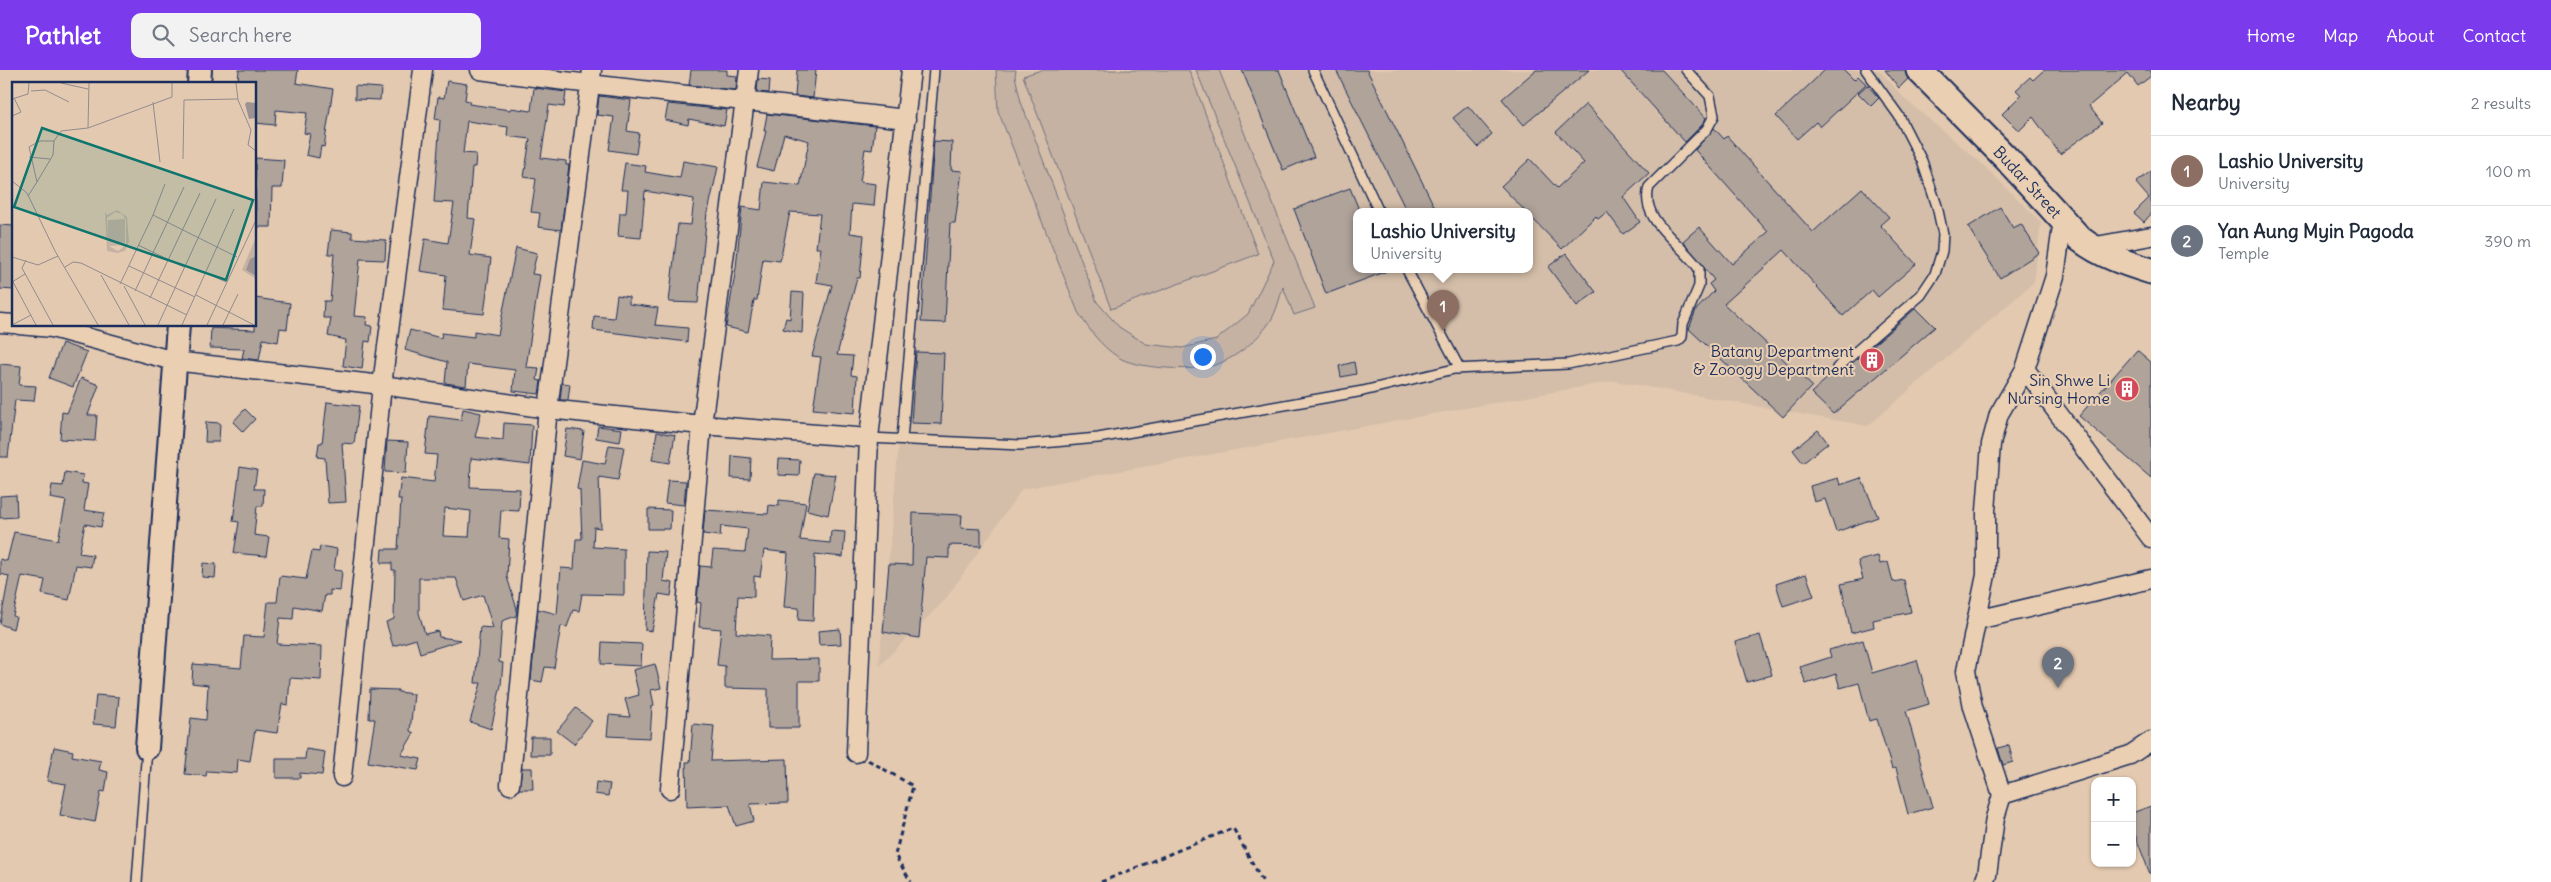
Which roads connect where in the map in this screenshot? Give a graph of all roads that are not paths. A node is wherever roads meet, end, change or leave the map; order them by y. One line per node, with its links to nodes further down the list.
1 (423, 70): 25 (street)
2 (480, 70): 10 (street)
3 (749, 70): 11 (street)
4 (911, 70): 12 (street)
5 (934, 70): 29 (lane)
6 (1313, 70): 13 (lane)
7 (1686, 70): 23 (lane)
8 (1866, 70): 22 (lane)
9 (1919, 70): 14 (main road, Budar Street)
10 (591, 78): 11 (street); 26 (street)
11 (746, 99): 12 (street); 27 (street)
12 (906, 119): 28 (street)
13 (1377, 208)
14 (2063, 220): 16 (main road, Budar Street); 24 (street)
15 (2151, 236): 16 (street)
16 (2091, 247): 17 (main road, Budar Street)
17 (2151, 271)
18 (1409, 273): 23 (lane)
19 (30, 326): 21 (street)
20 (178, 326): 21 (street)
21 (174, 361): 25 (street); 34 (street)
22 (1837, 368)
23 (1460, 369): 29 (lane)
24 (2025, 369): 30 (street); 32 (street)
25 (382, 384): 26 (street); 36 (street)
26 (548, 409): 27 (street); 37 (street)
27 (702, 425): 28 (street); 38 (street)
28 (869, 438): 29 (lane); 35 (street)
29 (902, 439)
30 (2151, 538)
31 (2151, 579): 32 (street)
32 (1977, 620): 39 (street)
33 (2151, 741): 39 (street)
34 (147, 748): 40 (lane)
35 (856, 753)
36 (342, 776)
37 (510, 785)
38 (670, 789)
39 (2002, 795): 41 (street)
40 (137, 882)
41 (1984, 882)

